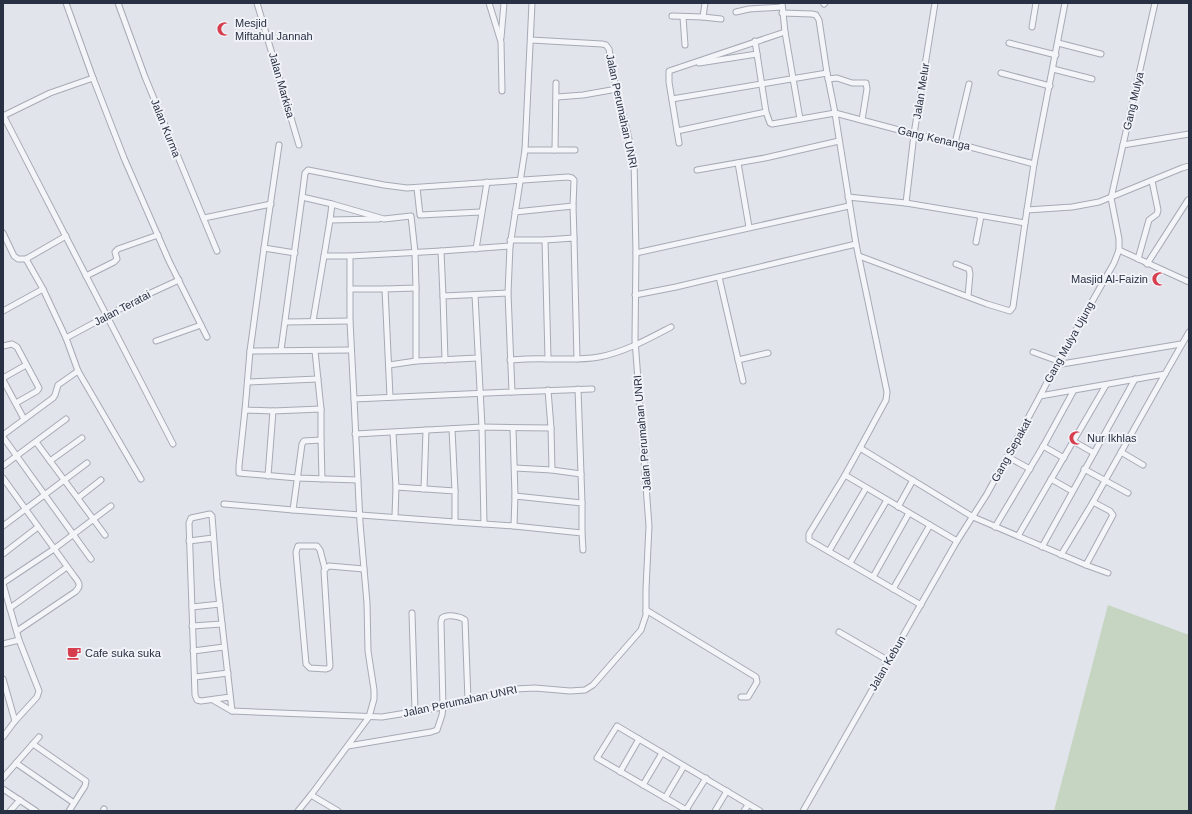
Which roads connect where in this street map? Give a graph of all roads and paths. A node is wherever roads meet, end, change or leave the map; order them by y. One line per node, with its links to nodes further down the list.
1 (66, 3): 33 (street)
2 (118, 3): 84 (street, Jalan Kurma)
3 (257, 3): 56 (street, Jalan Markisa)
4 (489, 3): 22 (street)
5 (504, 3): 22 (street)
6 (532, 3): 20 (street)
7 (705, 3): 16 (street)
8 (935, 3): 50 (street, Jalan Melur)
9 (1036, 3): 18 (street)
10 (1065, 3): 24 (street)
11 (1155, 3): 57 (street, Gang Mulya)
12 (782, 8): 13 (street); 19 (street); 32 (street)
13 (736, 12)
14 (672, 16): 15 (street)
15 (683, 17): 16 (street); 25 (street)
16 (703, 17): 17 (street)
17 (721, 19)
18 (1032, 27)
19 (785, 32): 21 (street); 34 (street)
20 (531, 40): 40 (street, Jalan Perumahan UNRI); 58 (street)
21 (755, 41): 26 (street); 29 (street)
22 (501, 42): 41 (street)
23 (1009, 43): 27 (street)
24 (1058, 43): 27 (street); 28 (street)
25 (684, 45)
26 (757, 54): 29 (street); 37 (street)
27 (1056, 54): 30 (street)
28 (1101, 54)
29 (688, 64): 43 (street)
30 (1053, 69): 35 (street); 39 (street)
31 (1001, 73): 39 (street)
32 (827, 76): 34 (street); 45 (street); 48 (street)
33 (93, 78): 46 (street); 90 (street)
34 (792, 79): 37 (street); 47 (street)
35 (1092, 79)
36 (556, 83): 42 (street)
37 (762, 84): 43 (street); 44 (street)
38 (969, 84): 54 (street)
39 (1050, 86): 62 (street)
40 (617, 89): 42 (street); 104 (street, Jalan Perumahan UNRI)
41 (502, 91)
42 (557, 97): 59 (street)
43 (672, 99): 49 (street)
44 (766, 112): 47 (street); 49 (street)
45 (834, 113): 47 (street); 48 (street, Gang Kenanga); 52 (street)
46 (3, 116): 91 (street)
47 (800, 119)
48 (862, 120): 50 (street, Gang Kenanga)
49 (677, 131): 53 (street)
50 (914, 134): 54 (street, Gang Kenanga); 73 (street, Jalan Melur)
51 (1189, 134): 57 (street)
52 (839, 141): 61 (street); 70 (street)
53 (679, 143)
54 (955, 143): 62 (street, Gang Kenanga)
55 (279, 145): 74 (street)
56 (299, 145)
57 (1123, 145): 71 (street, Gang Mulya)
58 (525, 150): 59 (street); 65 (street)
59 (555, 150): 60 (street)
60 (576, 150)
61 (738, 163): 64 (street); 88 (street)
62 (1034, 164): 78 (street)
63 (1189, 166): 66 (street)
64 (697, 170)
65 (520, 181): 67 (street); 76 (street); 80 (street)
66 (1152, 181): 71 (street); 109 (street)
67 (487, 182): 68 (street); 79 (street)
68 (417, 188): 69 (street); 81 (street)
69 (302, 197): 75 (street); 103 (street)
70 (848, 197): 73 (street); 77 (street)
71 (1111, 198): 78 (street); 99 (street, Gang Mulya Ujung)
72 (1188, 200): 111 (street)
73 (906, 203): 83 (street)
74 (271, 204): 84 (street); 97 (street)
75 (332, 204): 85 (street); 86 (street)
76 (573, 206): 80 (street); 92 (street)
77 (849, 206): 88 (street); 96 (street)
78 (1027, 210): 87 (street)
79 (481, 212): 81 (street); 98 (street)
80 (515, 212): 95 (street)
81 (420, 215): 82 (street)
82 (411, 216): 85 (street); 102 (street)
83 (981, 216): 87 (street); 94 (street)
84 (204, 218): 100 (street, Jalan Kurma)
85 (384, 219): 86 (street)
86 (330, 220): 105 (street)
87 (1025, 223): 124 (street)
88 (749, 227): 104 (street)
89 (3, 233): 108 (street)
90 (158, 235): 112 (street); 114 (street)
91 (66, 236): 108 (street); 112 (street)
92 (574, 238): 93 (street); 147 (street)
93 (546, 240): 95 (street); 146 (street)
94 (976, 242)
95 (510, 243): 98 (street); 120 (street)
96 (856, 244): 107 (street); 113 (street)
97 (264, 248): 103 (street); 142 (street)
98 (476, 249): 101 (street)
99 (1119, 250): 109 (street); 152 (street, Gang Mulya Ujung)
100 (217, 251)
101 (442, 251): 102 (street); 123 (street)
102 (415, 252): 106 (street); 116 (street)
103 (295, 253): 129 (street)
104 (636, 253): 122 (street, Jalan Perumahan UNRI)
105 (324, 256): 106 (street); 127 (street)
106 (350, 256): 118 (street)
107 (859, 256): 124 (street); 192 (street)
108 (26, 259): 117 (street)
109 (1138, 259): 111 (street)
110 (956, 264): 124 (street)
111 (1147, 264): 115 (street)
112 (86, 276): 126 (street)
113 (720, 277): 122 (street); 150 (street)
114 (179, 280): 126 (street, Jalan Teratai); 130 (street)
115 (1189, 282)
116 (416, 288): 119 (street); 151 (street)
117 (43, 289): 125 (street); 134 (street)
118 (350, 289): 119 (street); 128 (street)
119 (385, 289): 153 (street)
120 (508, 293): 121 (street); 149 (street)
121 (475, 295): 123 (street); 145 (street)
122 (635, 295): 138 (street, Jalan Perumahan UNRI)
123 (444, 296): 148 (street)
124 (968, 296)
125 (3, 311)
126 (107, 317): 134 (street, Jalan Teratai); 190 (street)
127 (313, 321): 128 (street); 129 (street)
128 (350, 321): 140 (street)
129 (286, 322): 139 (street)
130 (201, 325): 133 (street); 135 (street)
131 (671, 326): 138 (street)
132 (1189, 332): 136 (street)
133 (207, 337)
134 (66, 338): 155 (street)
135 (156, 341)
136 (1181, 344): 152 (street); 156 (street)
137 (3, 346): 154 (street)
138 (635, 346): 147 (street); 275 (street, Jalan Perumahan UNRI)
139 (282, 350): 141 (street); 142 (street)
140 (351, 350): 141 (street); 171 (street)
141 (315, 351): 158 (street)
142 (250, 352): 161 (street)
143 (768, 352): 150 (street)
144 (1032, 352): 152 (street)
145 (478, 358): 148 (street); 168 (street)
146 (548, 358): 147 (street); 149 (street)
147 (577, 359)
148 (445, 360): 151 (street)
149 (510, 360): 167 (street)
150 (738, 360): 160 (street)
151 (416, 361): 153 (street)
152 (1057, 363): 169 (street, Gang Mulya Ujung)
153 (389, 364): 170 (street)
154 (26, 365): 157 (street); 172 (street)
155 (78, 371): 176 (street); 211 (street)
156 (1164, 374): 159 (street); 193 (street)
157 (3, 379): 172 (street)
158 (318, 379): 161 (street); 173 (street)
159 (1135, 379): 162 (street); 194 (street)
160 (743, 381)
161 (248, 382): 174 (street)
162 (1106, 385): 166 (street); 188 (street)
163 (578, 389): 164 (street); 165 (street); 206 (street)
164 (592, 389)
165 (548, 390): 167 (street); 179 (street)
166 (1074, 390): 169 (street); 191 (street)
167 (512, 392): 168 (street)
168 (480, 393): 170 (street); 178 (street)
169 (1040, 396): 196 (street, Gang Sepakat)
170 (390, 397): 171 (street)
171 (354, 398): 184 (street)
172 (16, 403): 176 (street)
173 (321, 409): 175 (street); 187 (street)
174 (246, 410): 175 (street); 207 (street)
175 (273, 411): 207 (street)
176 (24, 419): 185 (street)
177 (66, 420): 189 (street)
178 (482, 428): 180 (street); 181 (street); 242 (street)
179 (551, 428): 181 (street); 205 (street)
180 (452, 429): 182 (street); 222 (street)
181 (513, 429): 202 (street)
182 (426, 430): 183 (street); 221 (street)
183 (393, 433): 184 (street); 219 (street)
184 (355, 434): 216 (street)
185 (3, 436): 195 (street)
186 (82, 438): 198 (street)
187 (321, 440): 210 (street); 212 (street)
188 (1073, 441): 194 (street); 197 (street)
189 (36, 442): 195 (street); 198 (street)
190 (173, 444)
191 (1043, 446): 197 (street); 203 (street)
192 (860, 448): 208 (street); 217 (street)
193 (1121, 452): 200 (street); 218 (street)
194 (1094, 453): 204 (street)
195 (16, 456): 201 (street); 225 (street)
196 (1008, 457): 203 (street); 239 (street, Gang Sepakat)
197 (1064, 458): 213 (street)
198 (50, 461): 214 (street)
199 (87, 463): 214 (street)
200 (1143, 465)
201 (3, 466)
202 (515, 468): 205 (street); 226 (street)
203 (1030, 469): 247 (street)
204 (1084, 469): 218 (street); 223 (street)
205 (552, 470): 206 (street)
206 (581, 474): 230 (street)
207 (268, 476): 210 (street)
208 (845, 476): 220 (street); 258 (street)
209 (3, 478): 234 (street)
210 (297, 478): 212 (street); 235 (street)
211 (141, 479)
212 (322, 479): 216 (street)
213 (1051, 479): 223 (street); 251 (street)
214 (64, 480): 225 (street); 227 (street)
215 (101, 480): 227 (street)
216 (358, 480): 237 (street)
217 (913, 480): 233 (street); 239 (street)
218 (1105, 481): 224 (street); 229 (street)
219 (396, 487): 221 (street); 238 (street)
220 (866, 488): 228 (street); 258 (street)
221 (424, 490): 222 (street)
222 (455, 491): 241 (street)
223 (1072, 491): 255 (street)
224 (1128, 493)
225 (45, 495): 234 (street); 248 (street)
226 (515, 496): 230 (street); 245 (street)
227 (78, 498): 240 (street)
228 (887, 500): 233 (street); 262 (street)
229 (1093, 502): 260 (street); 263 (street)
230 (582, 503): 249 (street)
231 (224, 504): 235 (street)
232 (111, 506): 240 (street)
233 (898, 507): 236 (street)
234 (26, 509): 244 (street); 246 (street)
235 (294, 510): 237 (street)
236 (910, 513): 243 (street); 268 (street)
237 (359, 514): 238 (street); 266 (street)
238 (395, 516): 241 (street)
239 (974, 517): 247 (street); 253 (street, Jalan Kebun)
240 (94, 518): 248 (street); 250 (street)
241 (455, 522): 242 (street)
242 (484, 524): 245 (street)
243 (930, 525): 253 (street); 270 (street)
244 (3, 526)
245 (514, 526): 249 (street)
246 (38, 527): 256 (street); 259 (street)
247 (995, 527): 251 (street)
248 (74, 533): 256 (street); 261 (street)
249 (582, 533): 257 (street)
250 (105, 534)
251 (1018, 536): 255 (street)
252 (213, 538): 254 (street); 254 (street); 271 (street)
253 (957, 541): 272 (street, Jalan Kebun)
254 (189, 542): 273 (street)
255 (1042, 546): 260 (street)
256 (54, 549): 264 (street); 269 (street)
257 (583, 550)
258 (829, 551): 262 (street)
259 (3, 554)
260 (1061, 555): 263 (street)
261 (91, 558)
262 (850, 563): 268 (street)
263 (1086, 565): 267 (street)
264 (68, 567): 274 (street); 279 (street)
265 (325, 569): 265 (street); 266 (street)
266 (364, 569): 296 (street)
267 (1108, 573)
268 (873, 577): 270 (street)
269 (3, 583): 274 (street)
270 (893, 589): 272 (street)
271 (220, 604): 273 (street); 277 (street)
272 (920, 605): 285 (street, Jalan Kebun)
273 (192, 607): 278 (street)
274 (10, 608): 279 (street)
275 (646, 610): 290 (street); 292 (street, Jalan Perumahan UNRI)
276 (412, 613): 295 (street)
277 (222, 624): 278 (street); 283 (street)
278 (192, 626): 284 (street)
279 (17, 631): 281 (street)
280 (839, 632): 285 (street)
281 (19, 640): 282 (street); 297 (street)
282 (3, 644)
283 (224, 647): 284 (street); 286 (street)
284 (193, 651): 287 (street)
285 (889, 661): 326 (street, Jalan Kebun)
286 (228, 673): 287 (street); 289 (street)
287 (195, 677): 291 (street)
288 (3, 679): 297 (street)
289 (230, 697): 291 (street); 294 (street)
290 (741, 697)
291 (213, 700): 294 (street)
292 (468, 700): 293 (street, Jalan Perumahan UNRI); 293 (street)
293 (443, 707): 295 (street, Jalan Perumahan UNRI); 302 (street)
294 (232, 711): 296 (street, Jalan Perumahan UNRI)
295 (415, 711): 296 (street, Jalan Perumahan UNRI)
296 (370, 717): 302 (street)
297 (15, 721): 298 (street)
298 (3, 737)
299 (39, 737): 301 (street)
300 (639, 739): 303 (street); 306 (street); 306 (street)
301 (33, 744): 304 (street); 315 (street)
302 (348, 746): 312 (street)
303 (662, 753): 305 (street); 309 (street)
304 (16, 763): 307 (street); 315 (street)
305 (684, 766): 308 (street); 313 (street)
306 (620, 772): 309 (street)
307 (3, 778)
308 (706, 778): 311 (street); 322 (street)
309 (643, 785): 313 (street)
310 (3, 789): 314 (street)
311 (728, 791): 316 (street); 323 (street)
312 (311, 795): 320 (street); 321 (street)
313 (665, 798): 322 (street)
314 (20, 800): 317 (street); 318 (street)
315 (74, 803): 319 (street)
316 (748, 805): 324 (street); 325 (street)
317 (10, 811)
318 (36, 811)
319 (69, 811)
320 (298, 811)
321 (338, 811)
322 (687, 811)
323 (715, 811)
324 (744, 811)
325 (760, 811)
326 (803, 811)

